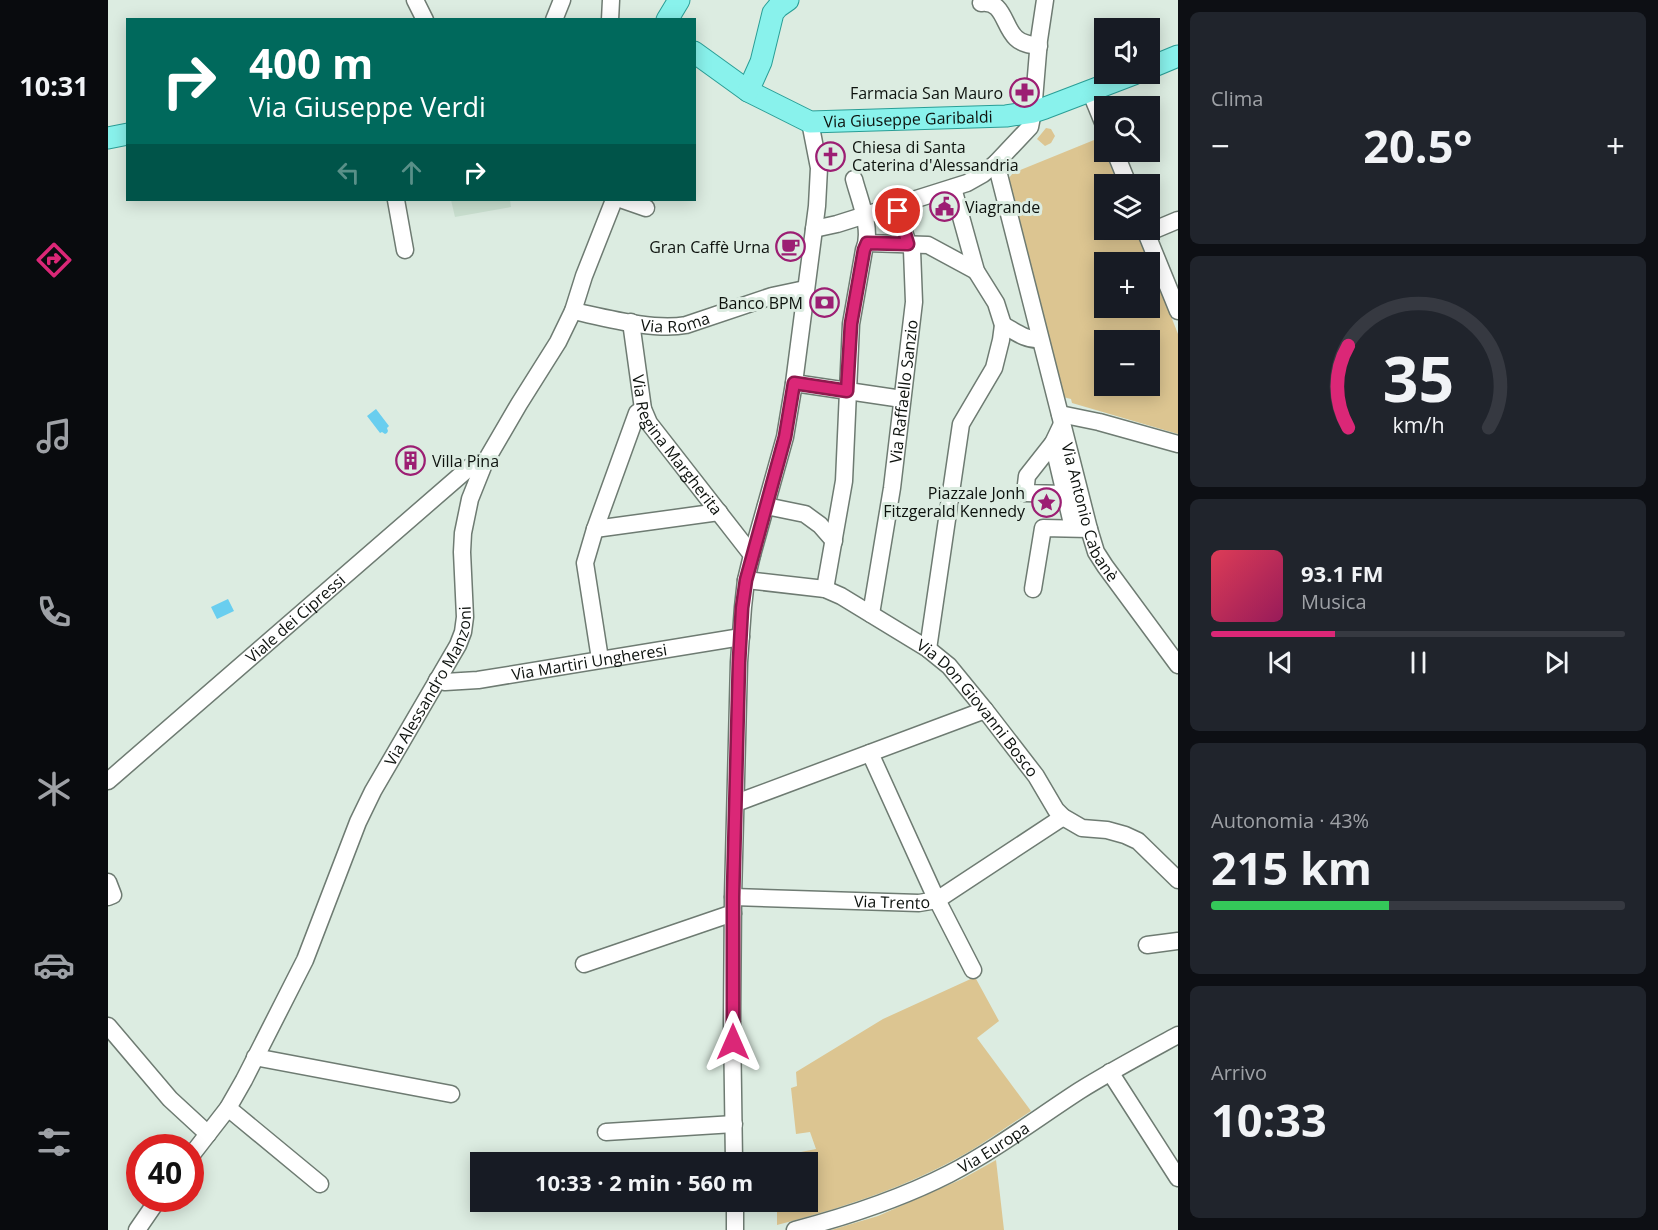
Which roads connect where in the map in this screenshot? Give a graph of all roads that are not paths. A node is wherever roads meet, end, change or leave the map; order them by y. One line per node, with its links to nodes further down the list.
1 (415, 0): 8 (street)
2 (562, 0): 9 (street)
3 (611, 0): 10 (street)
4 (679, 0): 11 (main road)
5 (788, 0): 17 (main road)
6 (1045, 0): 12 (street)
7 (981, 3): 12 (street)
8 (424, 18)
9 (555, 18)
10 (610, 18)
11 (668, 18)
12 (1039, 46): 20 (street)
13 (696, 53): 17 (main road, Via Giuseppe Garibaldi)
14 (1178, 56): 15 (main road)
15 (1160, 63)
16 (1108, 84): 18 (main road, Via Giuseppe Garibaldi)
17 (748, 91): 21 (main road, Via Giuseppe Garibaldi)
18 (1090, 91): 19 (street); 20 (main road, Via Giuseppe Garibaldi)
19 (1094, 101)
20 (1033, 112): 21 (main road, Via Giuseppe Garibaldi); 24 (street)
21 (810, 122): 35 (street)
22 (126, 134): 23 (main road)
23 (108, 138)
24 (996, 164): 26 (street); 46 (street, Via Antonio Cabanè)
25 (854, 179): 32 (street)
26 (953, 188): 30 (street); 40 (street)
27 (396, 201): 39 (street)
28 (614, 201): 43 (street, Via Alessandro Manzoni)
29 (626, 201): 31 (street)
30 (896, 206): 32 (street); 38 (street, Via Raffaello Sanzio)
31 (646, 208)
32 (863, 215): 35 (street); 37 (street)
33 (1178, 220): 34 (street)
34 (1160, 226)
35 (814, 229): 41 (street)
36 (1150, 240): 42 (street)
37 (867, 243): 38 (street); 48 (street)
38 (908, 244): 40 (street); 49 (street, Via Raffaello Sanzio)
39 (405, 250)
40 (976, 271): 45 (street)
41 (805, 289): 44 (street, Via Roma); 47 (street)
42 (1177, 307)
43 (573, 311): 44 (street, Via Roma); 54 (street, Via Alessandro Manzoni)
44 (631, 322): 50 (street, Via Regina Margherita)
45 (1003, 325): 46 (street); 67 (street)
46 (1040, 339): 51 (street, Via Antonio Cabanè)
47 (794, 383): 48 (street); 56 (street)
48 (847, 391): 49 (street); 60 (street)
49 (902, 399): 65 (street, Via Raffaello Sanzio)
50 (643, 409): 57 (street, Via Regina Margherita); 58 (street)
51 (1061, 419): 52 (street); 53 (street); 59 (street, Via Antonio Cabanè)
52 (1053, 443): 55 (street); 55 (street)
53 (1178, 444)
54 (484, 464): 70 (street, Via Alessandro Manzoni); 73 (street, Viale dei Cipressi)
55 (1065, 494): 59 (street)
56 (766, 506): 60 (street); 61 (street)
57 (719, 512): 58 (street); 61 (street, Via Regina Margherita)
58 (595, 529): 68 (street)
59 (1081, 529): 64 (street); 69 (street, Via Antonio Cabanè)
60 (834, 541): 63 (street)
61 (752, 555): 62 (street)
62 (746, 580): 63 (street, Via Don Giovanni Bosco); 66 (street)
63 (825, 589): 65 (street, Via Don Giovanni Bosco)
64 (1033, 589)
65 (871, 614): 67 (street, Via Don Giovanni Bosco)
66 (741, 637): 68 (street, Via Martiri Ungheresi); 74 (street)
67 (928, 649): 71 (street, Via Don Giovanni Bosco)
68 (600, 659): 70 (street, Via Martiri Ungheresi)
69 (1178, 665)
70 (437, 680): 87 (street, Via Alessandro Manzoni)
71 (985, 710): 72 (street); 75 (street, Via Don Giovanni Bosco)
72 (870, 753): 74 (street); 79 (street)
73 (108, 781)
74 (736, 803): 80 (street)
75 (1063, 817): 76 (street); 79 (street, Via Trento)
76 (1178, 880)
77 (108, 882): 78 (street)
78 (108, 897)
79 (937, 900): 80 (street, Via Trento); 84 (street)
80 (733, 905): 83 (street); 91 (street)
81 (1178, 941): 82 (street)
82 (1148, 945)
83 (584, 964)
84 (973, 970)
85 (108, 1026): 93 (street)
86 (1178, 1035): 88 (street, Via Europa)
87 (255, 1057): 89 (street); 90 (street, Via Alessandro Manzoni)
88 (1110, 1072): 96 (street); 102 (street, Via Europa)
89 (451, 1094)
90 (228, 1108): 93 (street, Via Alessandro Manzoni); 97 (street)
91 (734, 1124): 92 (street); 95 (street)
92 (606, 1132)
93 (208, 1134): 94 (street, Via Alessandro Manzoni)
94 (204, 1139)
95 (734, 1152)
96 (1178, 1178)
97 (320, 1184)
98 (149, 1212): 100 (street)
99 (735, 1212): 101 (street)
100 (137, 1230)
101 (735, 1230)
102 (795, 1230)

